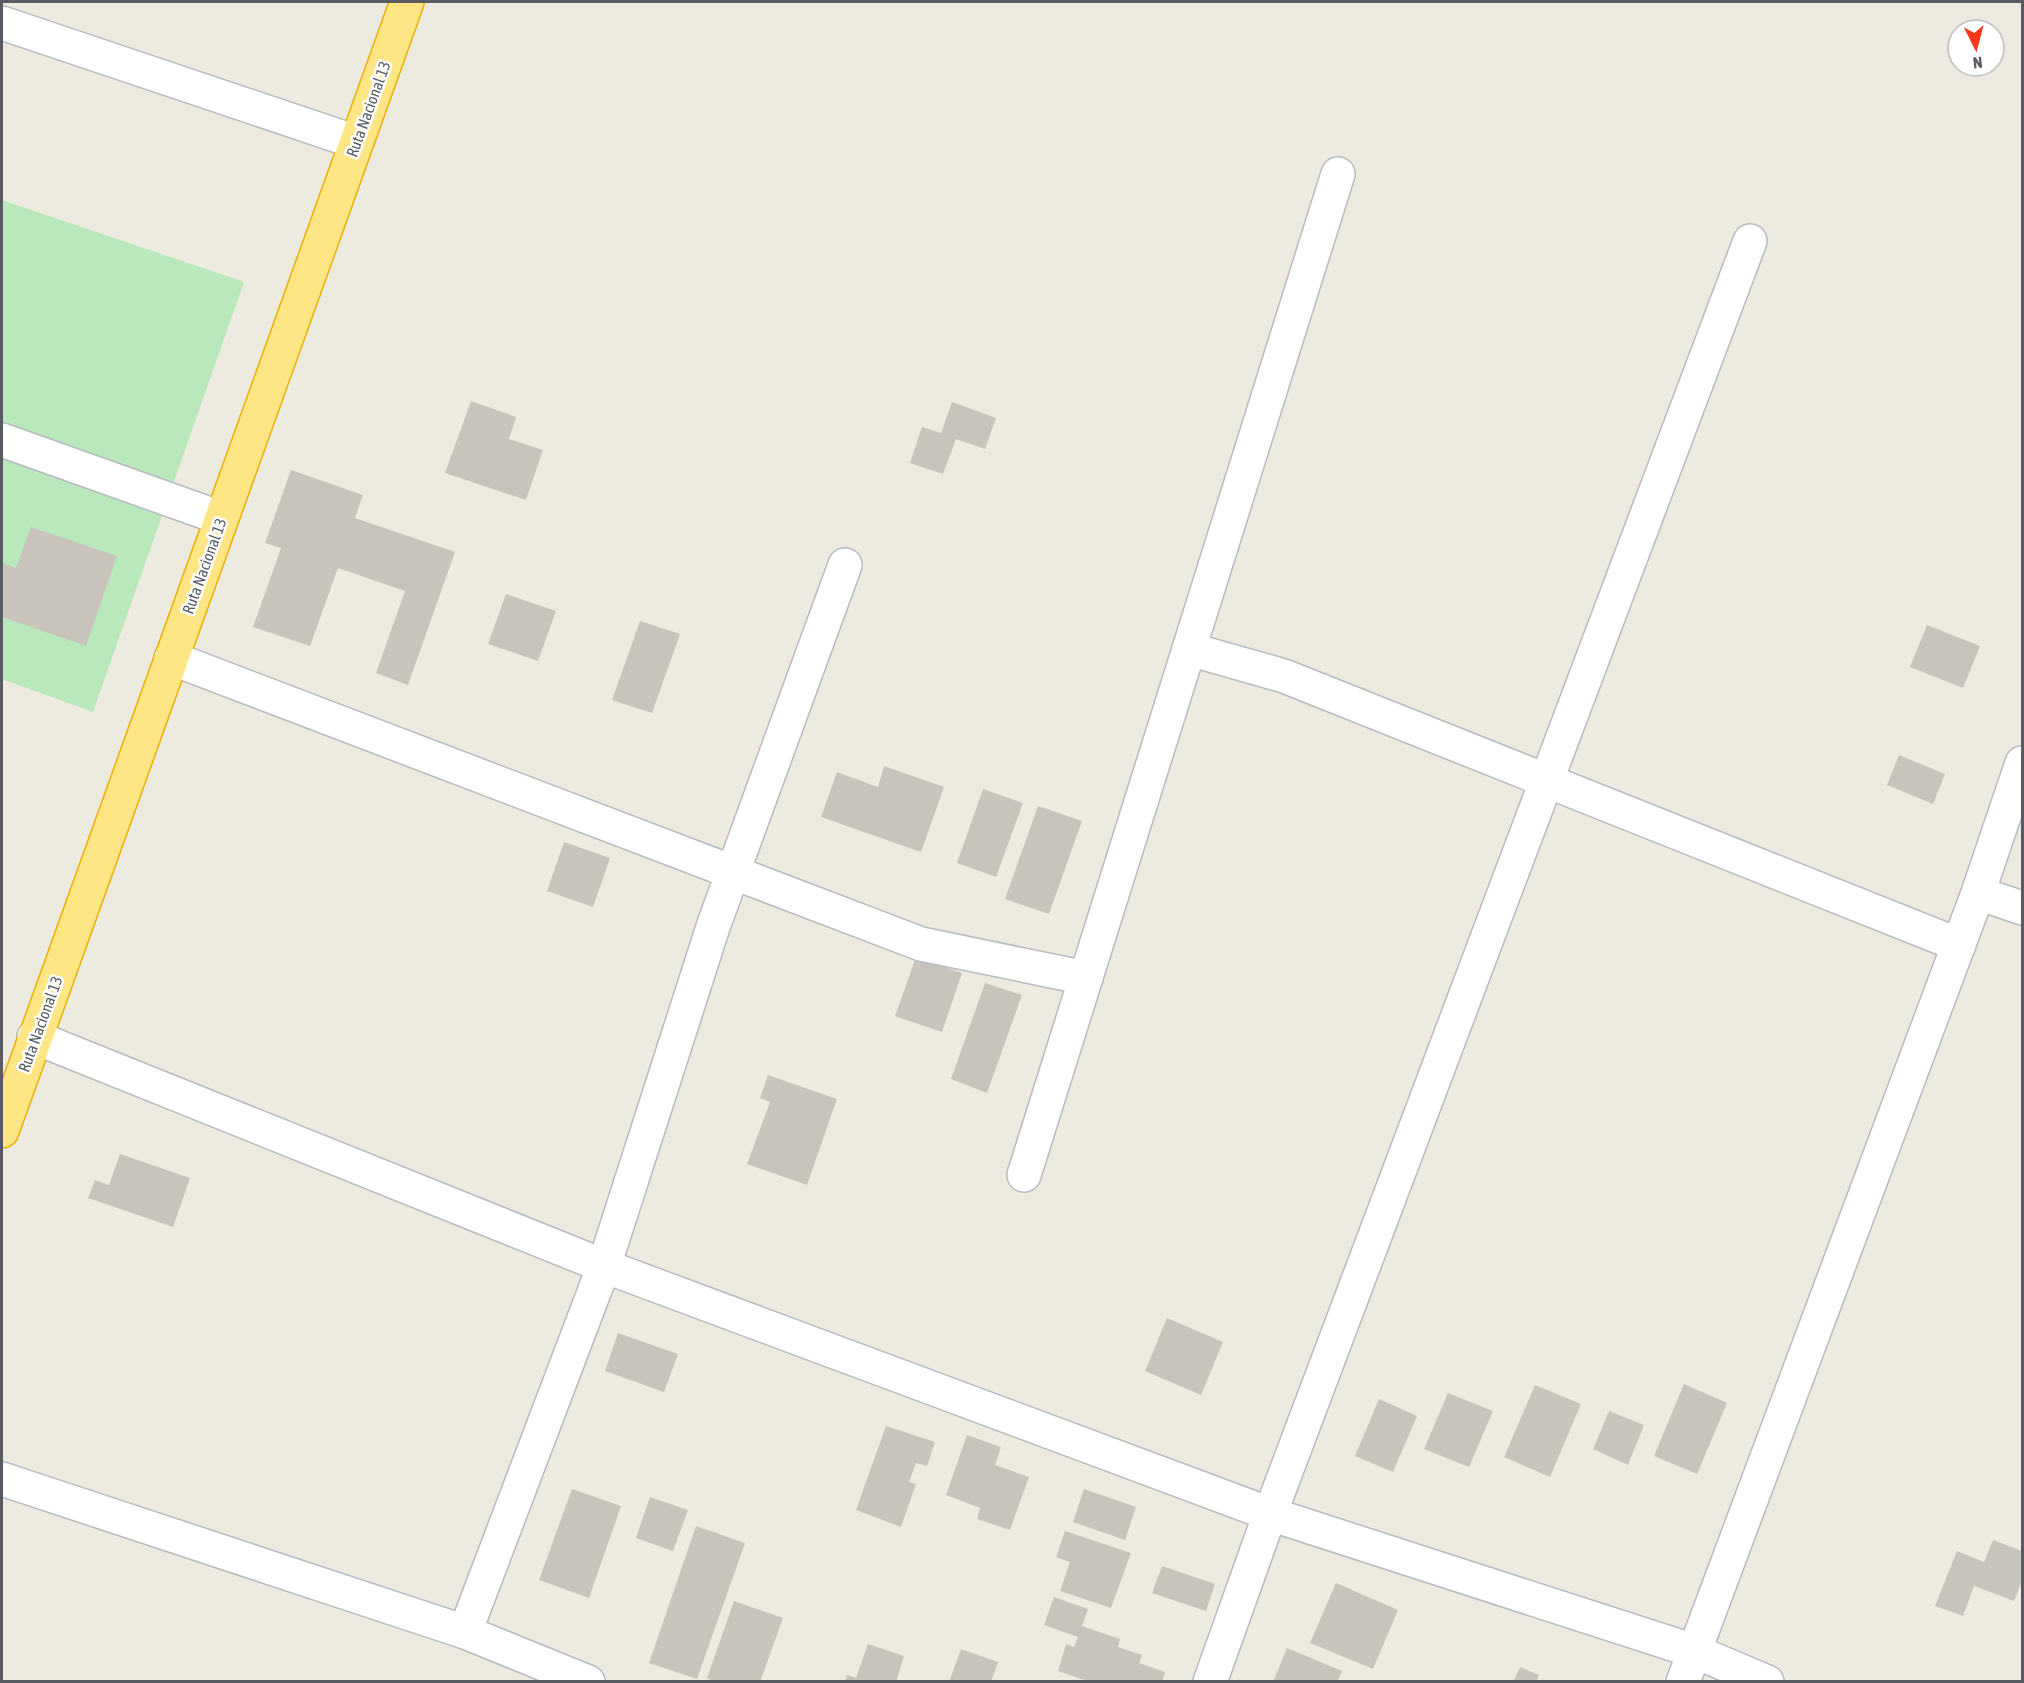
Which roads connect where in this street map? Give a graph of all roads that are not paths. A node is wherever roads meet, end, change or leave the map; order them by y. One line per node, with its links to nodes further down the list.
1 (407, 2): 3 (highway, Ruta Nacional 13)
2 (2, 22): 3 (street)
3 (356, 142): 7 (highway, Ruta Nacional 13)
4 (1338, 174): 9 (street)
5 (1750, 241): 12 (street)
6 (2, 440): 7 (street)
7 (221, 518): 10 (highway, Ruta Nacional 13)
8 (845, 565): 13 (street)
9 (1189, 649): 12 (street); 17 (street)
10 (171, 658): 13 (street); 18 (highway, Ruta Nacional 13)
11 (2022, 763): 14 (street)
12 (1547, 781): 16 (street); 23 (street)
13 (733, 873): 17 (street); 21 (street)
14 (1978, 893): 15 (street); 16 (street)
15 (2022, 908)
16 (1959, 945): 25 (street)
17 (1086, 978): 20 (street)
18 (34, 1037): 19 (highway, Ruta Nacional 13); 21 (street)
19 (2, 1131)
20 (1024, 1175)
21 (604, 1266): 23 (street); 24 (street)
22 (2, 1479): 24 (street)
23 (1270, 1514): 25 (street); 27 (street)
24 (465, 1632): 26 (street)
25 (1694, 1651): 28 (street); 29 (street)
26 (588, 1682)
27 (1210, 1682)
28 (1683, 1682)
29 (1767, 1682)

